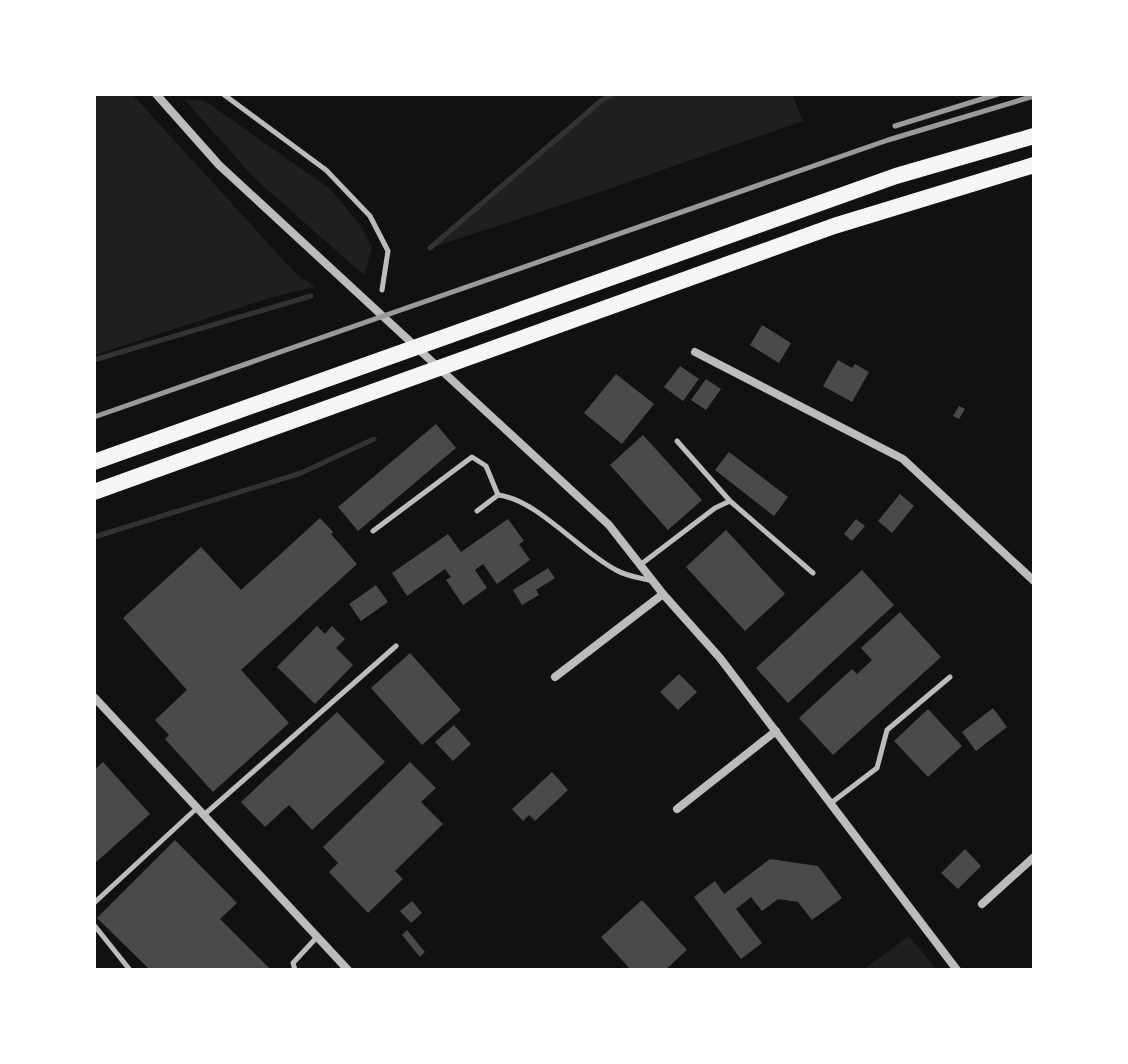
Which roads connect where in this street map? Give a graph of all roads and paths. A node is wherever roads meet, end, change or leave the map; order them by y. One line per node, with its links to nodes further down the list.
1 (223, 94): 5 (lane)
2 (160, 95): 14 (street)
3 (1034, 136): 8 (highway)
4 (1034, 165): 9 (highway)
5 (382, 290)
6 (695, 352): 16 (street)
7 (677, 441): 11 (lane)
8 (94, 462)
9 (94, 492)
10 (498, 495): 12 (lane); 13 (lane); 17 (lane)
11 (730, 501): 14 (lane); 15 (lane)
12 (477, 511)
13 (373, 531)
14 (640, 565): 17 (street)
15 (813, 573)
16 (1034, 581)
17 (653, 582): 18 (street)
18 (663, 594): 20 (street); 23 (street)
19 (396, 646): 26 (lane)
20 (555, 677)
21 (950, 677): 24 (lane)
22 (94, 697): 26 (street)
23 (776, 731): 24 (street); 25 (street)
24 (831, 803): 35 (street)
25 (677, 809)
26 (200, 811): 28 (lane); 31 (street)
27 (1034, 857): 29 (street)
28 (94, 903)
29 (982, 904)
30 (94, 925): 32 (lane)
31 (317, 937): 33 (lane); 34 (street)
32 (130, 970)
33 (295, 970)
34 (348, 970)
35 (957, 970)

